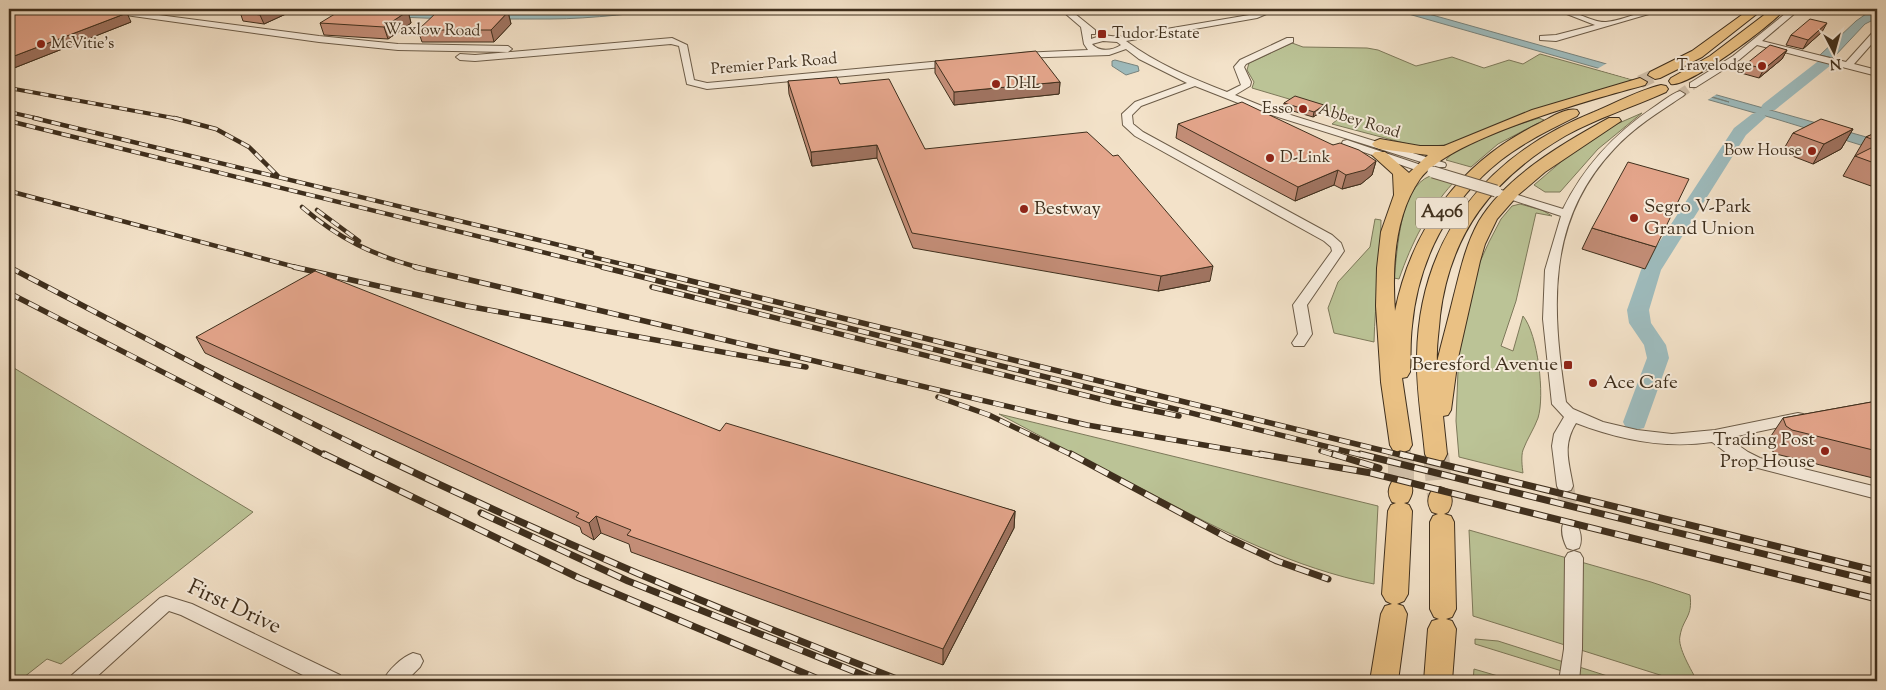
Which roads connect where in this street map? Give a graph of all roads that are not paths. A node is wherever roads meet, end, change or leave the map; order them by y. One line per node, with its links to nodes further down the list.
1 (97, 9): 21 (street, Waxlow Road)
2 (1064, 9): 10 (street)
3 (1274, 9): 17 (street)
4 (1558, 9): 9 (street)
5 (1662, 9): 9 (street)
6 (1757, 9): 30 (highway, A406)
7 (1779, 9): 28 (highway)
8 (1796, 9): 15 (street)
9 (1604, 25): 13 (street)
10 (1085, 27): 12 (street); 16 (street)
11 (1877, 33): 26 (street)
12 (1102, 38): 16 (street); 17 (street)
13 (1543, 38)
14 (1290, 40): 33 (street)
15 (1756, 42): 26 (street); 31 (street)
16 (1088, 43): 18 (street); 20 (street)
17 (1122, 43): 19 (street); 23 (street, Abbey Road)
18 (1101, 52): 19 (street, Abbey Road); 20 (street)
19 (1113, 52): 23 (street, Abbey Road)
20 (1063, 53): 24 (street)
21 (508, 55): 22 (street, Premier Park Road); 25 (street, Premier Park Road)
22 (460, 57)
23 (1142, 57): 29 (street, Abbey Road)
24 (1008, 58)
25 (964, 62)
26 (1848, 66): 27 (street)
27 (1877, 74)
28 (1676, 81)
29 (1195, 83): 33 (street, Abbey Road); 40 (street)
30 (1653, 84): 36 (highway); 37 (highway); 37 (highway, A406); 38 (highway, A406)
31 (1694, 85)
32 (1680, 94): 39 (street)
33 (1227, 96): 34 (street, Abbey Road)
34 (1259, 108): 35 (street, Abbey Road); 35 (street, Abbey Road)
35 (1380, 150): 36 (street, Abbey Road); 36 (highway); 38 (highway)
36 (1434, 163): 37 (street, Abbey Road, bridge); 38 (highway)
37 (1506, 190): 39 (street, Abbey Road)
38 (1402, 194)
39 (1568, 210): 41 (street)
40 (1299, 343)
41 (1572, 416): 43 (street); 44 (street)
42 (1811, 416): 43 (street)
43 (1713, 435): 45 (street)
44 (1566, 486)
45 (1877, 493)
46 (1400, 498): 54 (highway)
47 (1441, 508): 50 (highway)
48 (1569, 517): 55 (street)
49 (413, 661): 53 (street)
50 (1440, 675)
51 (79, 681): 52 (street, First Drive)
52 (333, 681)
53 (393, 681)
54 (1384, 681)
55 (1569, 681)

